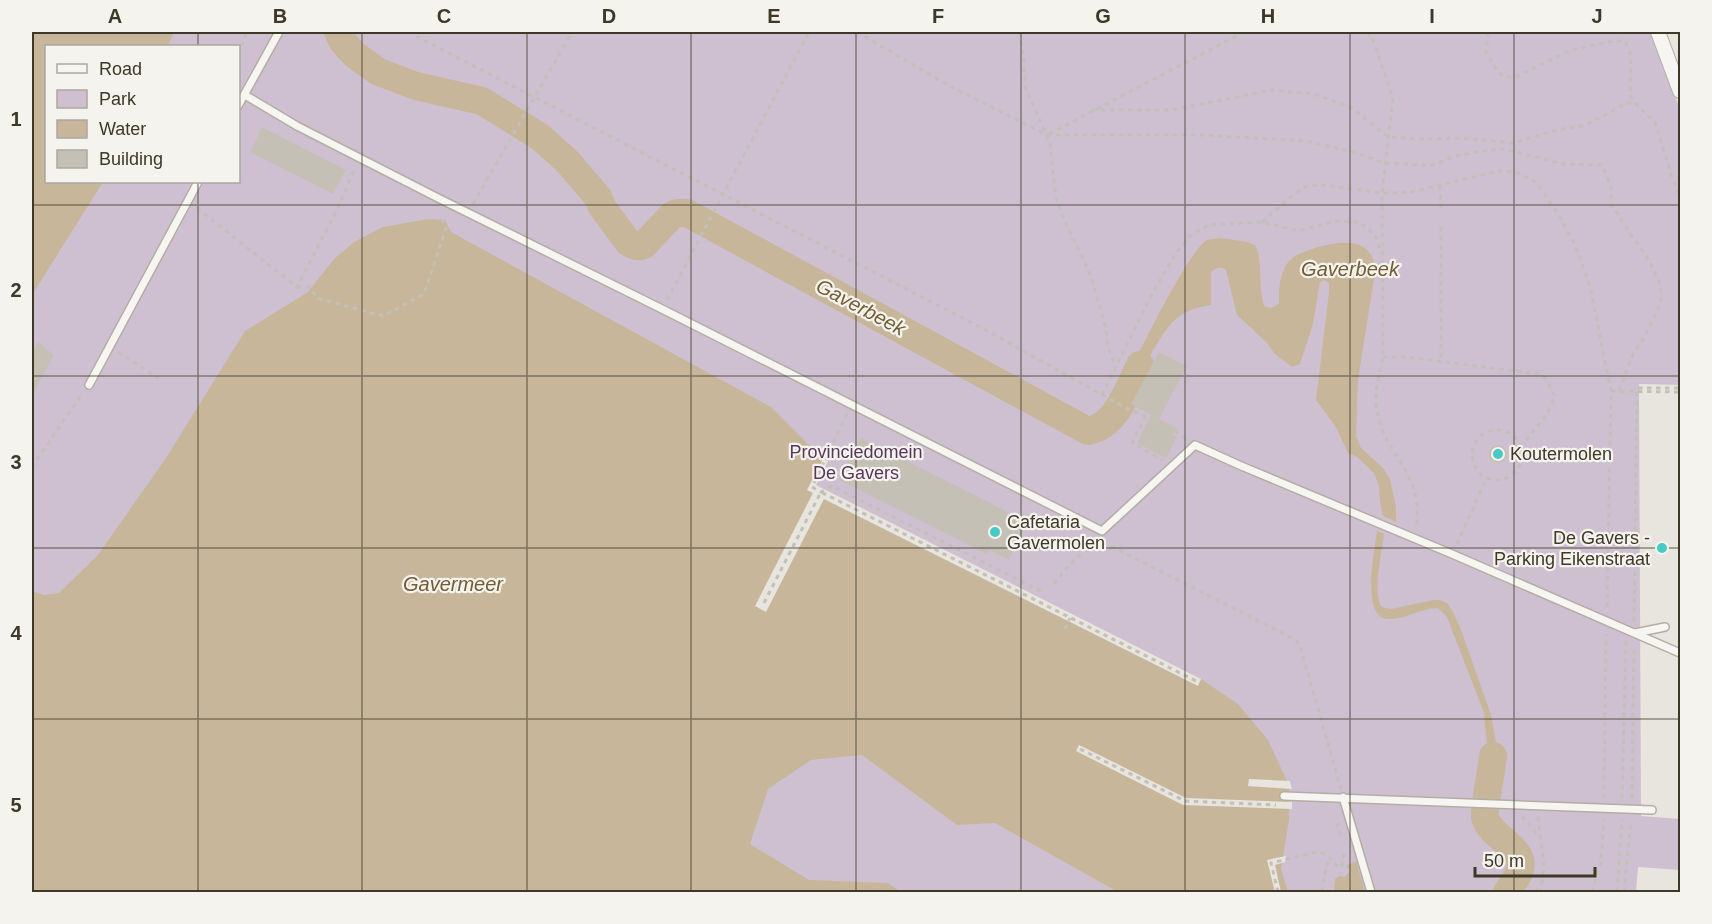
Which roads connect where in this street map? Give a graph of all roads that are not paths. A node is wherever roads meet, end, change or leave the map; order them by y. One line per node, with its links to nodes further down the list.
1 (279, 32): 4 (lane)
2 (1658, 32): 3 (street)
3 (1680, 90)
4 (245, 95): 5 (lane); 9 (lane)
5 (240, 103)
6 (198, 183): 7 (lane)
7 (88, 385)
8 (1665, 627): 9 (lane)
9 (1634, 633): 10 (lane)
10 (1680, 653)
11 (1284, 796): 12 (lane)
12 (1344, 797): 13 (lane); 14 (lane)
13 (1652, 810)
14 (1371, 892)

